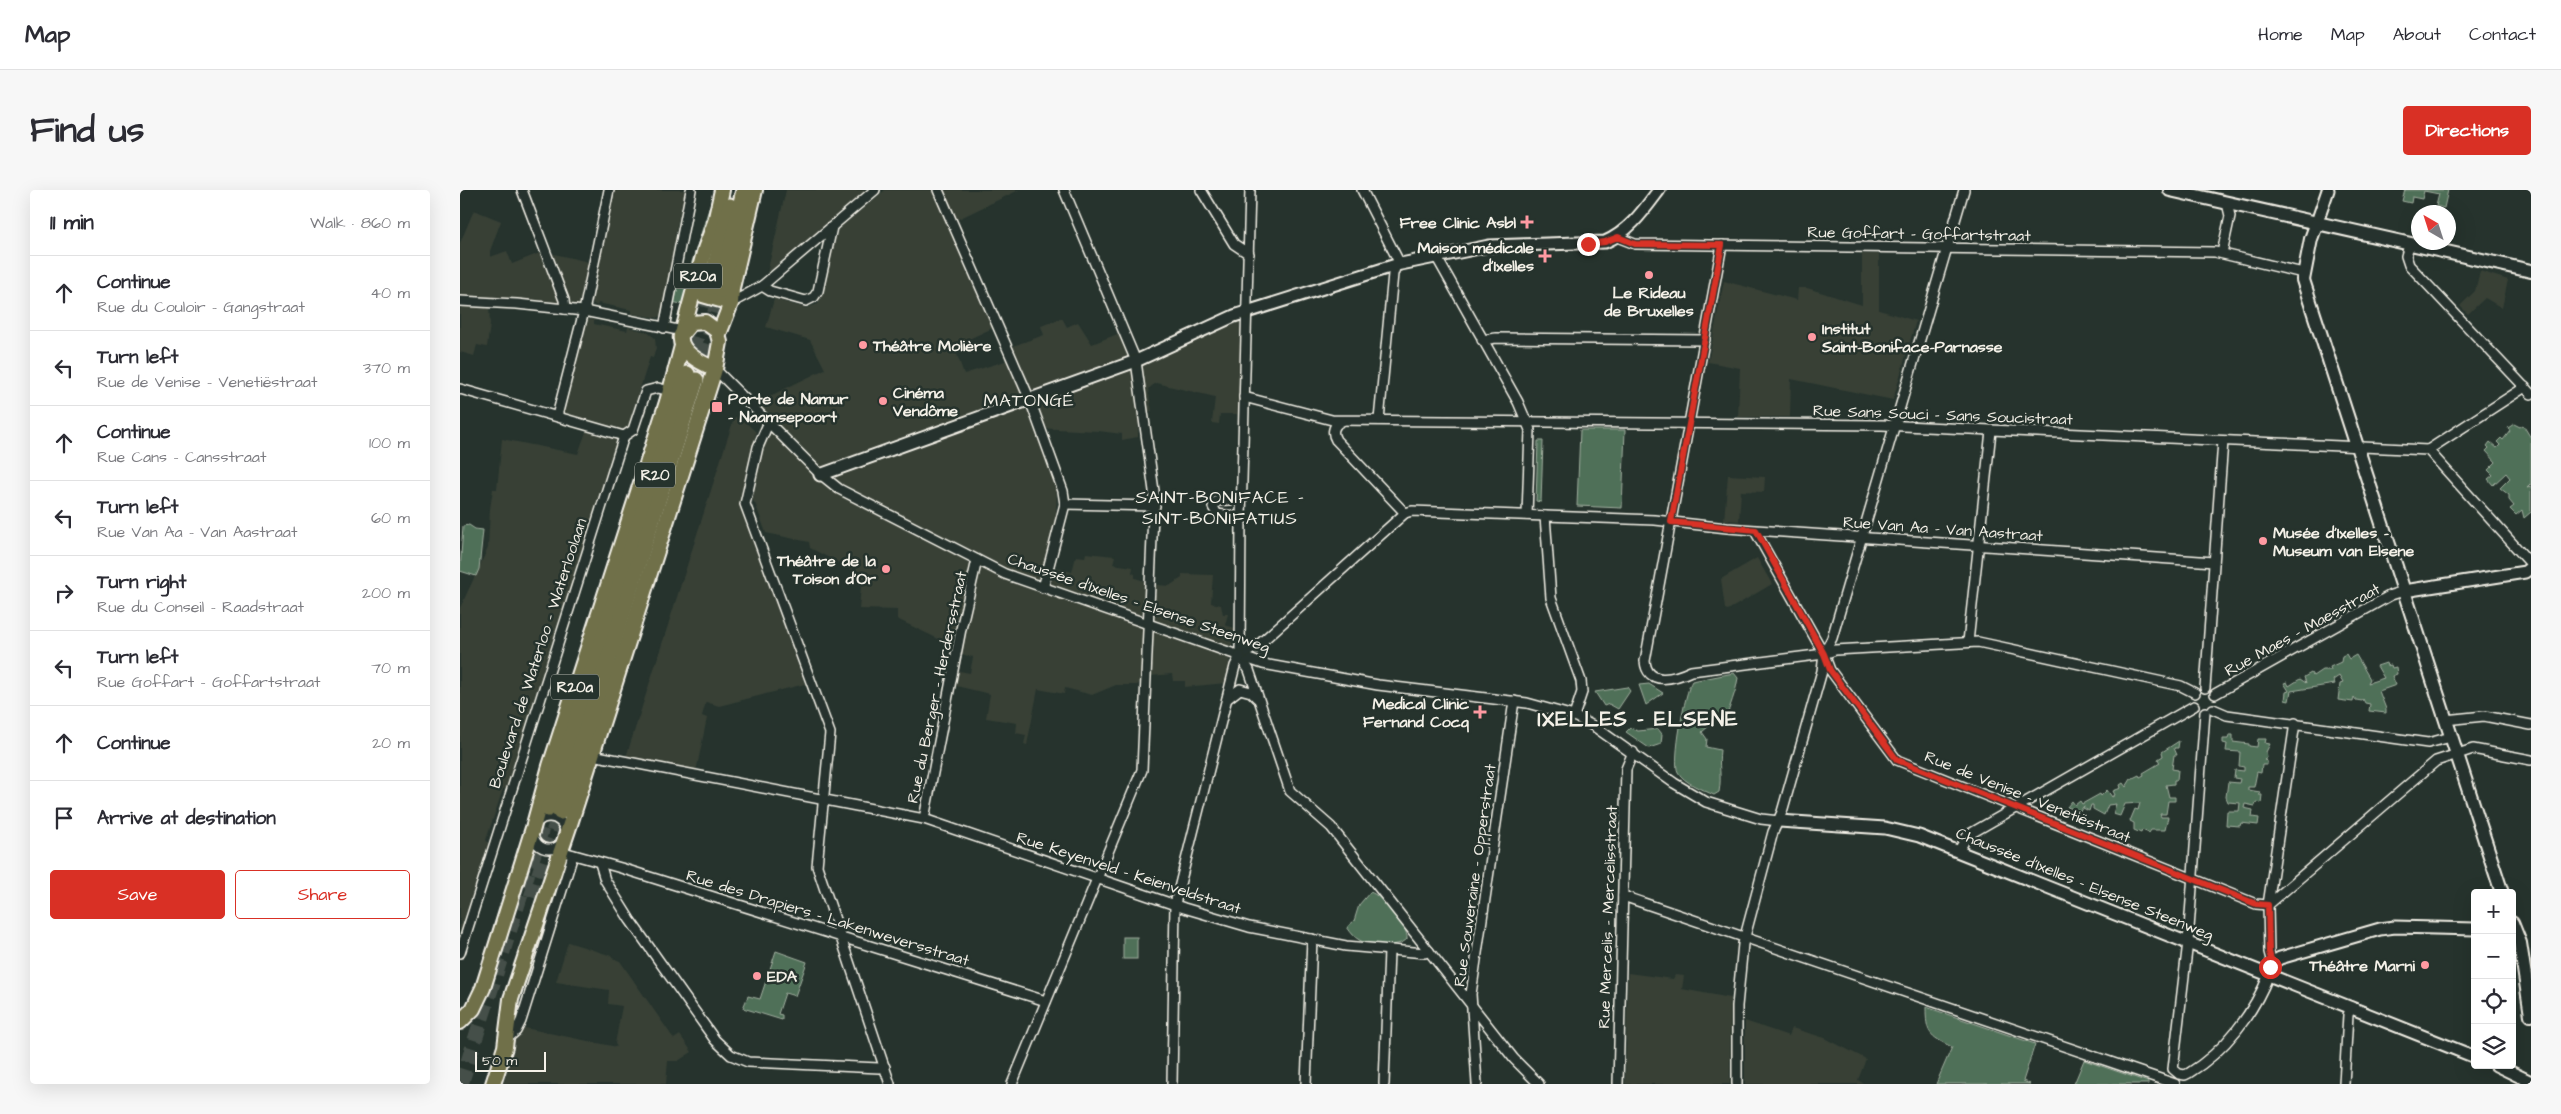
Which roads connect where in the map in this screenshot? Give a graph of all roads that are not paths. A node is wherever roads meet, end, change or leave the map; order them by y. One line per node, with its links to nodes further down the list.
1 (522, 190): 35 (street)
2 (609, 190): 37 (street)
3 (691, 190): 38 (street)
4 (722, 190): 19 (main road, R20a)
5 (734, 190): 6 (highway)
6 (744, 190)
7 (755, 190): 34 (main road)
8 (875, 190): 21 (street)
9 (938, 190): 51 (street)
10 (1064, 190): 44 (street)
11 (1201, 190): 27 (street)
12 (1250, 190): 27 (street)
13 (1362, 190): 29 (street)
14 (1659, 190): 22 (street)
15 (1964, 190): 25 (street)
16 (2170, 190): 18 (main road)
17 (2328, 190): 20 (street)
18 (2227, 203): 20 (main road); 26 (street)
19 (716, 222): 34 (main road); 39 (main road, R20a)
20 (2316, 225): 24 (main road); 31 (main road)
21 (832, 227): 32 (street); 32 (street)
22 (1618, 237): 23 (street, Rue Goffart - Goffartstraat); 28 (street)
23 (1722, 245): 25 (street, Rue Goffart - Goffartstraat); 42 (street)
24 (2408, 245): 30 (main road); 48 (street)
25 (1946, 248): 26 (street, Rue Goffart - Goffartstraat); 58 (street)
26 (2222, 253): 31 (street, Rue Goffart - Goffartstraat)
27 (1249, 254): 36 (street)
28 (1436, 256): 29 (street); 41 (street)
29 (1396, 265): 36 (street); 53 (street)
30 (2531, 272)
31 (2303, 273): 62 (main road)
32 (766, 289): 34 (street)
33 (460, 301): 35 (street)
34 (731, 303): 40 (main road, R20a)
35 (565, 309): 37 (street)
36 (1248, 311): 44 (street); 50 (street)
37 (584, 312): 38 (street); 52 (street)
38 (664, 328): 39 (street)
39 (683, 331): 40 (main road); 43 (main road)
40 (719, 334): 45 (main road)
41 (1482, 340): 42 (street); 55 (street)
42 (1704, 340): 57 (street)
43 (682, 346): 45 (main road); 49 (main road, R20a)
44 (1136, 361): 51 (street); 68 (street)
45 (712, 365): 56 (street, Chaussée d'Ixelles - Elsense Steenweg); 65 (main road, R20a)
46 (692, 377): 81 (highway, R20)
47 (460, 389): 52 (street)
48 (2528, 390): 63 (street)
49 (670, 391): 60 (street, Boulevard de Waterloo - Waterloolaan); 75 (main road, R20a)
50 (1244, 397): 54 (street, Rue Sans Souci - Sans Soucistraat); 66 (street)
51 (1030, 400): 64 (street); 67 (street)
52 (557, 416): 60 (street)
53 (1378, 420): 54 (street, Rue Sans Souci - Sans Soucistraat); 55 (street, Rue Sans Souci - Sans Soucistraat)
54 (1344, 421): 69 (street)
55 (1526, 422): 57 (street, Rue Sans Souci - Sans Soucistraat); 70 (street)
56 (768, 424): 64 (street, Chaussée d'Ixelles - Elsense Steenweg); 106 (street)
57 (1690, 424): 58 (street, Rue Sans Souci - Sans Soucistraat); 73 (street)
58 (1894, 426): 59 (street, Rue Sans Souci - Sans Soucistraat); 76 (street)
59 (1991, 430): 61 (street, Rue Sans Souci - Sans Soucistraat); 77 (street)
60 (624, 436): 132 (street, Boulevard de Waterloo - Waterloolaan)
61 (2223, 441): 62 (street, Rue Sans Souci - Sans Soucistraat); 79 (street)
62 (2358, 448): 63 (street, Rue Sans Souci - Sans Soucistraat); 83 (main road)
63 (2428, 450): 80 (street)
64 (820, 475): 78 (street, Chaussée d'Ixelles - Elsense Steenweg)
65 (676, 486): 81 (main road); 104 (main road, R20a)
66 (1241, 499): 72 (street); 72 (street)
67 (1065, 504): 68 (street); 82 (street)
68 (1155, 506): 85 (street)
69 (1405, 513): 70 (street, Rue Van Aa - Van Aastraat); 88 (street)
70 (1527, 516): 71 (street, Rue Van Aa - Van Aastraat)
71 (1545, 516): 73 (street, Rue Van Aa - Van Aastraat); 97 (street)
72 (1240, 517): 88 (street)
73 (1671, 522): 74 (street, Rue Van Aa - Van Aastraat); 87 (street)
74 (1756, 530): 76 (street, Rue Van Aa - Van Aastraat); 87 (street, Rue de Venise - Venetiëstraat)
75 (626, 531): 81 (main road); 84 (main road, R20a)
76 (1862, 537): 77 (street, Rue Van Aa - Van Aastraat); 87 (street)
77 (1979, 546): 79 (street, Rue Van Aa - Van Aastraat); 86 (street)
78 (977, 560): 82 (street, Chaussée d'Ixelles - Elsense Steenweg); 109 (street, Rue du Berger - Herdersstraat)
79 (2214, 562): 89 (street)
80 (2531, 566): 83 (street)
81 (628, 578): 84 (main road); 108 (highway, R20)
82 (1043, 588): 85 (street, Chaussée d'Ixelles - Elsense Steenweg)
83 (2404, 591): 91 (street, Rue Maes - Maesstraat); 98 (main road)
84 (596, 624): 111 (main road, R20a)
85 (1147, 624): 88 (street, Chaussée d'Ixelles - Elsense Steenweg); 116 (street)
86 (1968, 642): 87 (street); 90 (street)
87 (1824, 654): 107 (street, Rue de Venise - Venetiëstraat); 110 (street)
88 (1240, 656): 92 (street); 93 (street); 94 (street, Chaussée d'Ixelles - Elsense Steenweg)
89 (2205, 688): 90 (street); 91 (street)
90 (2195, 693): 95 (street)
91 (2216, 694): 96 (street)
92 (1257, 698): 93 (street); 130 (street)
93 (1227, 700): 120 (street)
94 (1514, 701): 97 (street, Chaussée d'Ixelles - Elsense Steenweg); 135 (street, Rue Souveraine - Opperstraat)
95 (2194, 706): 96 (street); 107 (street)
96 (2209, 711): 99 (street); 117 (street)
97 (1574, 716): 102 (street, Chaussée d'Ixelles - Elsense Steenweg)
98 (2445, 720): 100 (street); 101 (main road)
99 (2295, 723): 101 (street); 121 (street)
100 (2531, 725)
101 (2451, 737): 103 (main road)
102 (1633, 752): 110 (street, Chaussée d'Ixelles - Elsense Steenweg); 119 (street, Rue Mercelis - Mercelisstraat)
103 (2456, 753): 105 (street); 118 (main road); 121 (street)
104 (592, 755): 106 (street, Rue Keyenveld - Keienveldstraat); 112 (main road, R20a)
105 (2531, 760)
106 (823, 799): 109 (street, Rue Keyenveld - Keienveldstraat); 126 (street)
107 (2016, 808): 113 (street); 117 (street, Rue de Venise - Venetiëstraat)
108 (554, 810)
109 (924, 819): 116 (street, Rue Keyenveld - Keienveldstraat)
110 (1779, 821): 113 (street, Chaussée d'Ixelles - Elsense Steenweg); 125 (street)
111 (533, 828): 112 (street); 112 (street); 138 (main road, R20a)
112 (565, 837): 114 (main road, R20a)
113 (1959, 850): 129 (street, Chaussée d'Ixelles - Elsense Steenweg)
114 (566, 853): 115 (street, Rue des Drapiers - Lakenweversstraat); 143 (main road, R20a)
115 (600, 863): 126 (street, Rue des Drapiers - Lakenweversstraat); 140 (street)
116 (1098, 878): 120 (street, Rue Keyenveld - Keienveldstraat); 134 (street)
117 (2193, 878): 121 (street, Rue de Venise - Venetiëstraat); 129 (street)
118 (2501, 889)
119 (1623, 896): 125 (street); 151 (street, Rue Mercelis - Mercelisstraat)
120 (1175, 904): 127 (street, Rue Keyenveld - Keienveldstraat); 146 (street)
121 (2268, 905): 133 (street)
122 (2471, 929): 133 (street)
123 (2516, 930): 128 (main road)
124 (2516, 934): 137 (main road)
125 (1744, 937): 152 (street); 153 (street)
126 (842, 938): 134 (street, Rue des Drapiers - Lakenweversstraat); 140 (street)
127 (1312, 939): 131 (street, Rue Keyenveld - Keienveldstraat); 147 (street)
128 (2531, 939)
129 (2188, 942): 133 (street, Chaussée d'Ixelles - Elsense Steenweg); 133 (street)
130 (1430, 950): 131 (street, Rue Keyenveld - Keienveldstraat); 135 (street)
131 (1389, 951): 148 (street)
132 (460, 953)
133 (2270, 968): 136 (street, Chaussée d'Ixelles - Elsense Steenweg)
134 (1046, 1001): 145 (street)
135 (1472, 1006): 149 (street, Rue Souveraine - Opperstraat); 150 (street)
136 (2351, 1007): 139 (street, Chaussée d'Ixelles - Elsense Steenweg); 154 (street)
137 (2531, 1015)
138 (460, 1022)
139 (2471, 1055)
140 (884, 1067): 144 (street)
141 (2504, 1069): 142 (street)
142 (2531, 1082)
143 (493, 1084)
144 (890, 1084)
145 (1012, 1084)
146 (1172, 1084)
147 (1306, 1084)
148 (1384, 1084)
149 (1477, 1084)
150 (1539, 1084)
151 (1618, 1084)
152 (1737, 1084)
153 (2171, 1084)
154 (2344, 1084)

